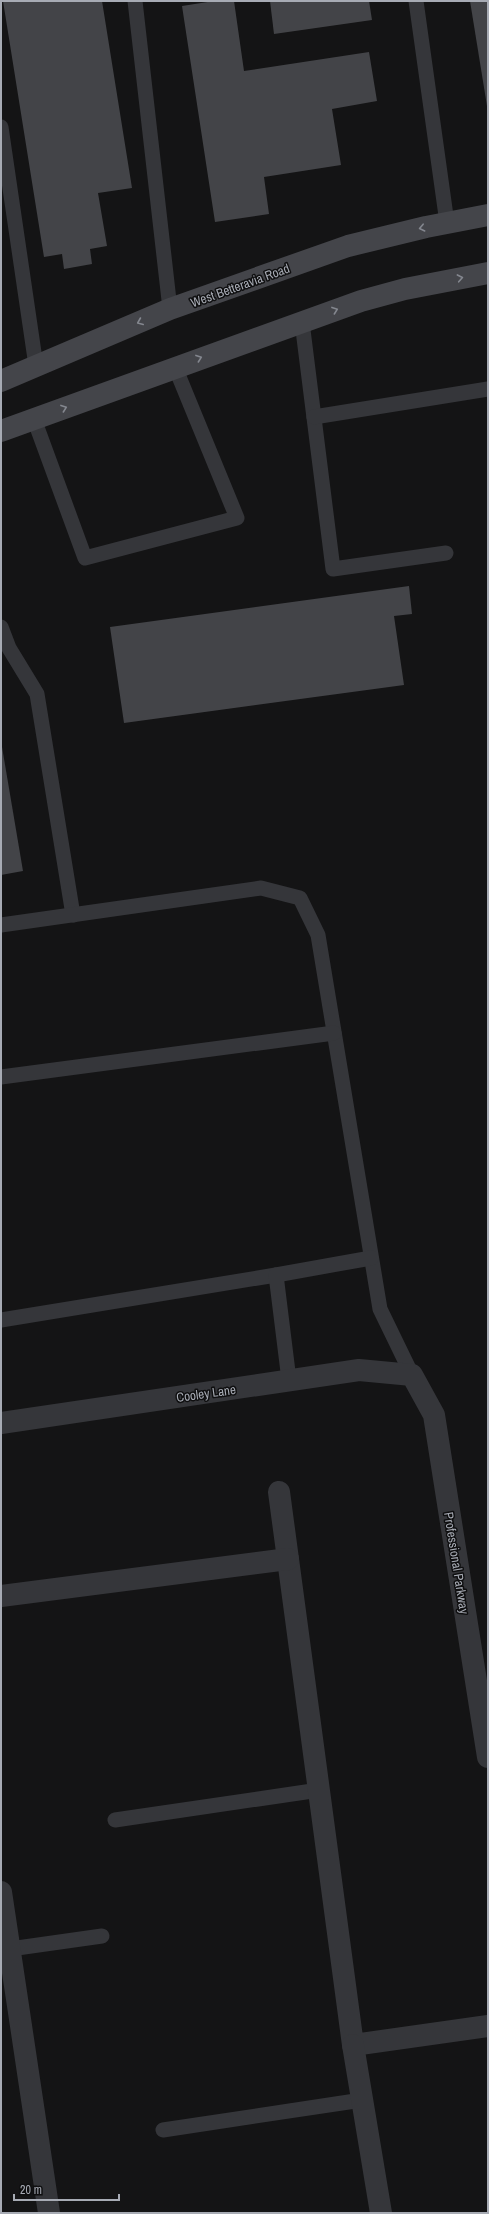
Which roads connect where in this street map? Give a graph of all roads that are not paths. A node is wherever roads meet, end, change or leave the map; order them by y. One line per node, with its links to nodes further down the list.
1 (135, 1): 7 (lane)
2 (416, 1): 5 (lane)
3 (1, 127): 9 (lane)
4 (488, 216): 5 (main road, West Betteravia Road)
5 (447, 223): 7 (main road, West Betteravia Road, one-way to 7)
6 (488, 273): 8 (main road, one-way to 6)
7 (170, 309): 9 (main road, West Betteravia Road, one-way to 9)
8 (302, 322): 10 (main road, one-way to 8); 13 (lane)
9 (36, 366): 11 (main road, West Betteravia Road)
10 (175, 367): 14 (main road, one-way to 10); 14 (lane)
11 (1, 381)
12 (488, 389): 13 (lane)
13 (314, 417): 16 (lane)
14 (34, 419): 15 (main road)
15 (1, 431)
16 (446, 553)
17 (1, 627): 18 (lane)
18 (73, 915): 19 (lane); 20 (lane)
19 (1, 925)
20 (334, 1033): 21 (lane); 22 (lane)
21 (1, 1077)
22 (371, 1258): 23 (lane); 25 (lane)
23 (276, 1275): 24 (lane); 26 (lane)
24 (1, 1320)
25 (412, 1375): 26 (street, Cooley Lane); 31 (street, Professional Parkway)
26 (289, 1380): 27 (street, Cooley Lane)
27 (1, 1423)
28 (279, 1492): 29 (street)
29 (288, 1559): 30 (street); 32 (street)
30 (1, 1596)
31 (488, 1757)
32 (319, 1790): 33 (lane); 38 (street)
33 (115, 1820)
34 (1, 1892): 36 (street)
35 (102, 1936): 36 (lane)
36 (10, 1949): 41 (street)
37 (488, 2026): 38 (street)
38 (353, 2045): 39 (street)
39 (362, 2100): 40 (lane); 42 (street)
40 (163, 2130)
41 (50, 2213)
42 (381, 2213)

